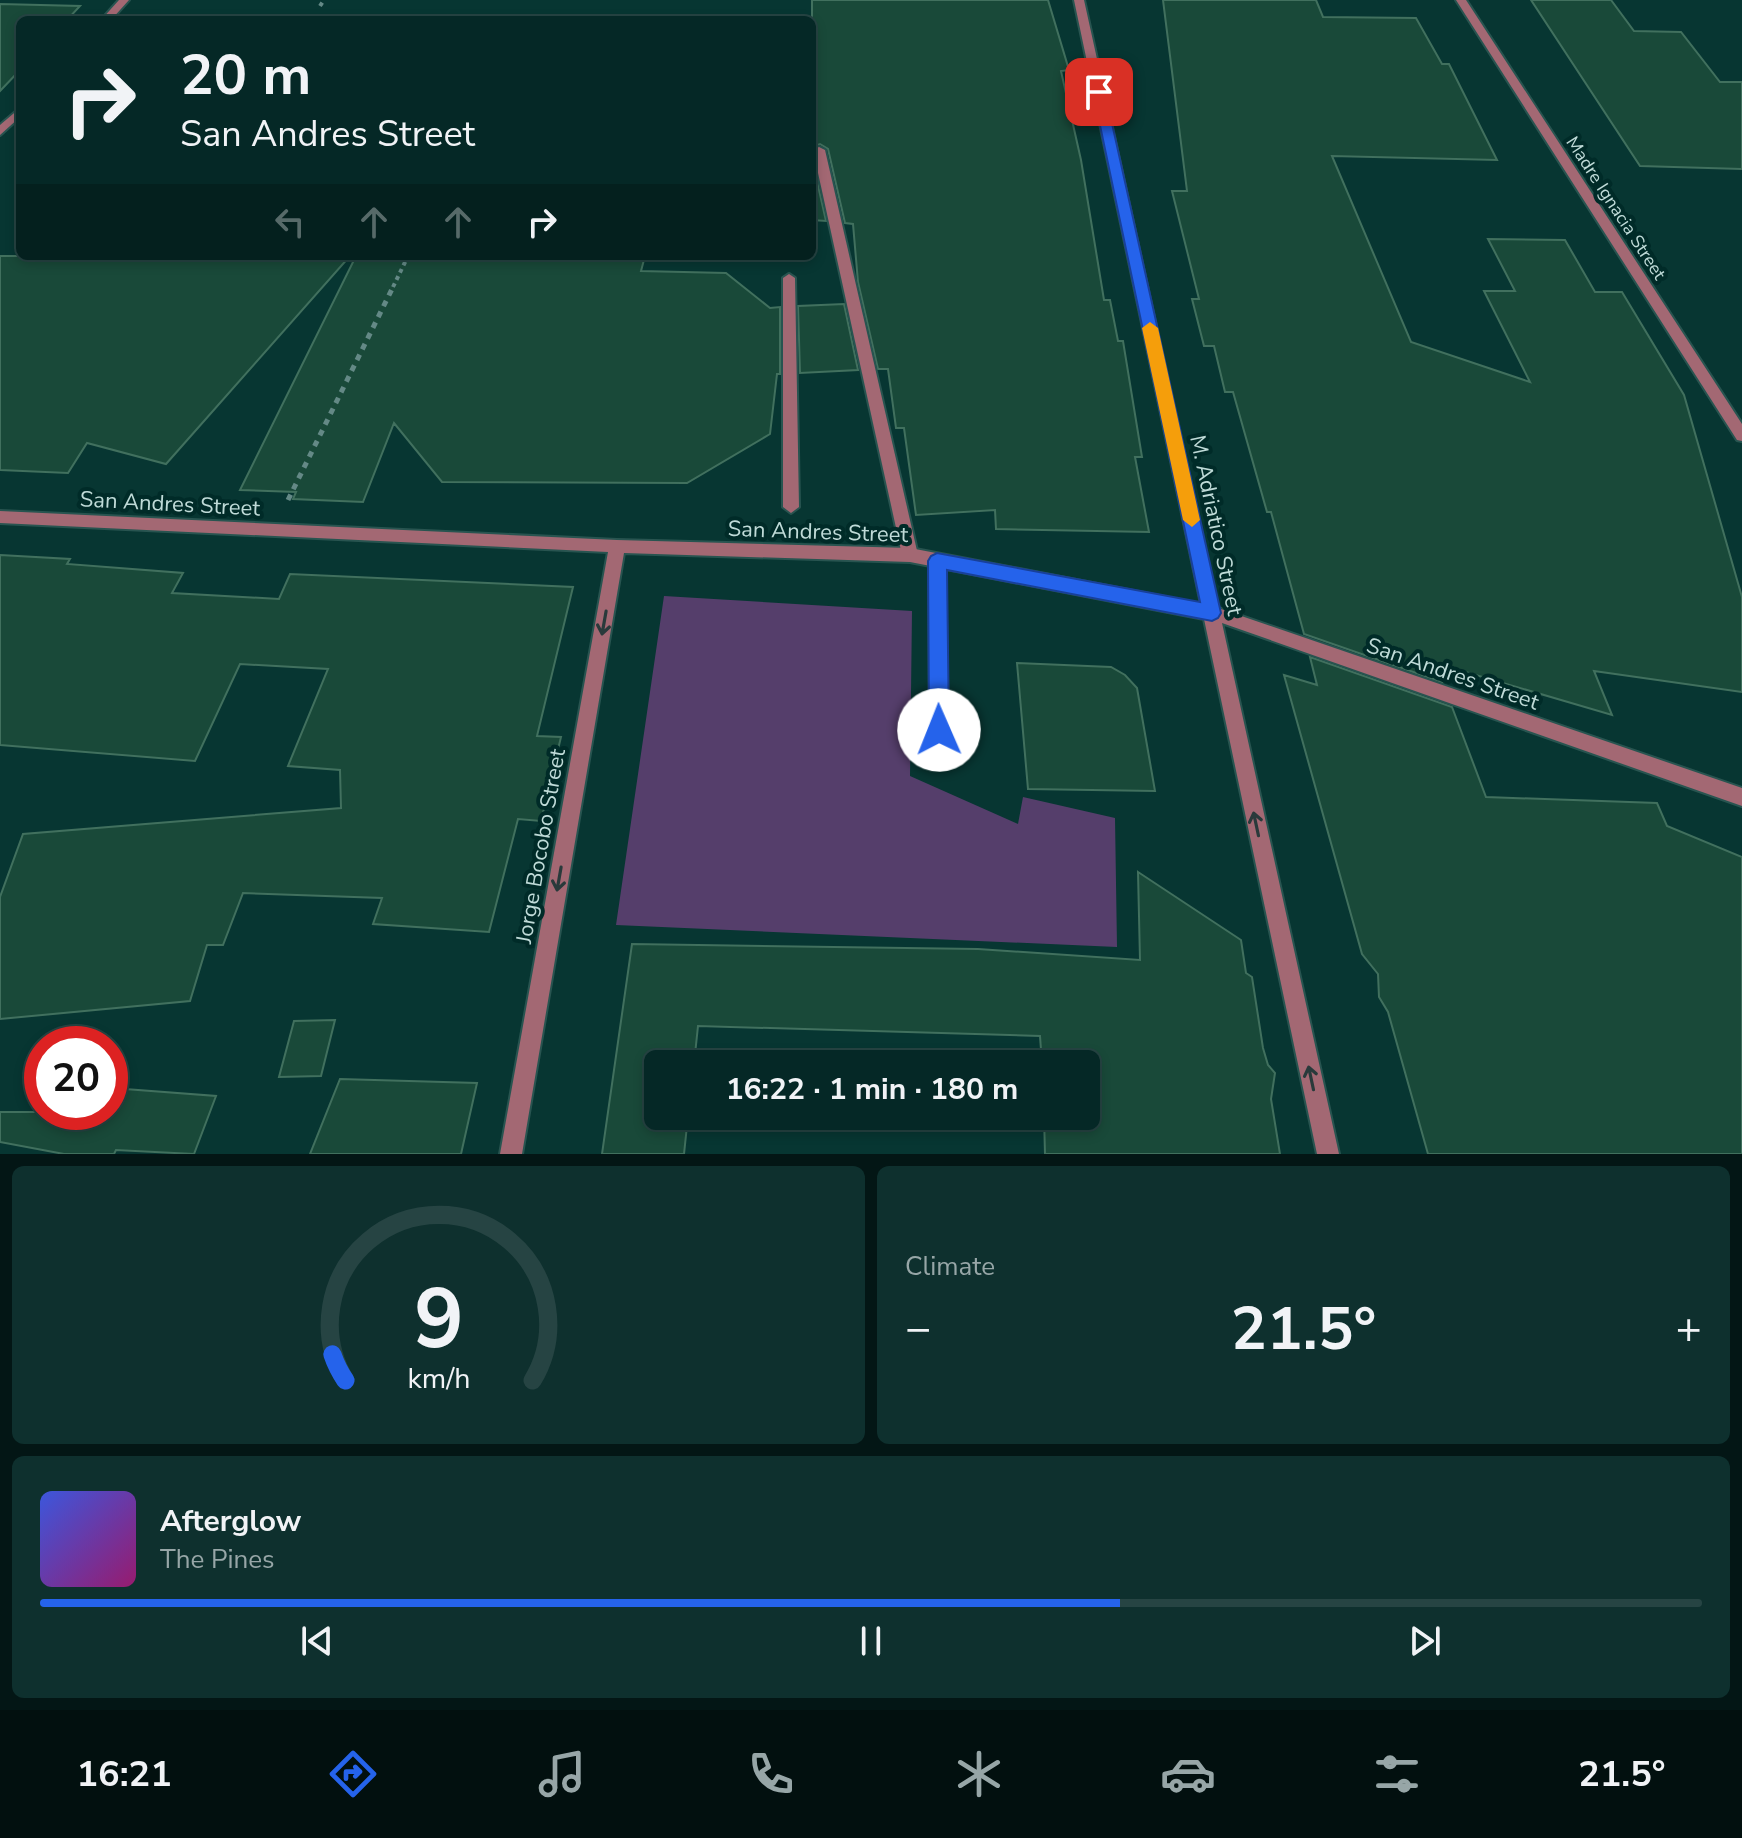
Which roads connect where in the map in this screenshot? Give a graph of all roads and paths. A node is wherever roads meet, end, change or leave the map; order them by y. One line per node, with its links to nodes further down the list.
1 (124, 0): 6 (street)
2 (324, 0): 5 (path)
3 (1079, 0): 19 (street, M. Adriatico Street)
4 (1461, 0): 12 (street, Madre Ignacia Street)
5 (320, 6)
6 (110, 16)
7 (16, 115): 8 (street)
8 (0, 132)
9 (819, 150): 17 (street)
10 (406, 260): 15 (path)
11 (789, 278): 13 (street)
12 (1742, 436)
13 (791, 507)
14 (0, 517): 15 (street, San Andres Street)
15 (273, 530): 16 (street, San Andres Street)
16 (617, 546): 17 (street, San Andres Street); 22 (street, Jorge Bocobo Street, one-way to 22)
17 (910, 555): 18 (street, San Andres Street)
18 (937, 561): 19 (street, San Andres Street); 20 (street)
19 (1212, 613): 21 (street, San Andres Street); 23 (street, M. Adriatico Street, one-way to 19)
20 (939, 730)
21 (1742, 797)
22 (511, 1154)
23 (1328, 1154)

